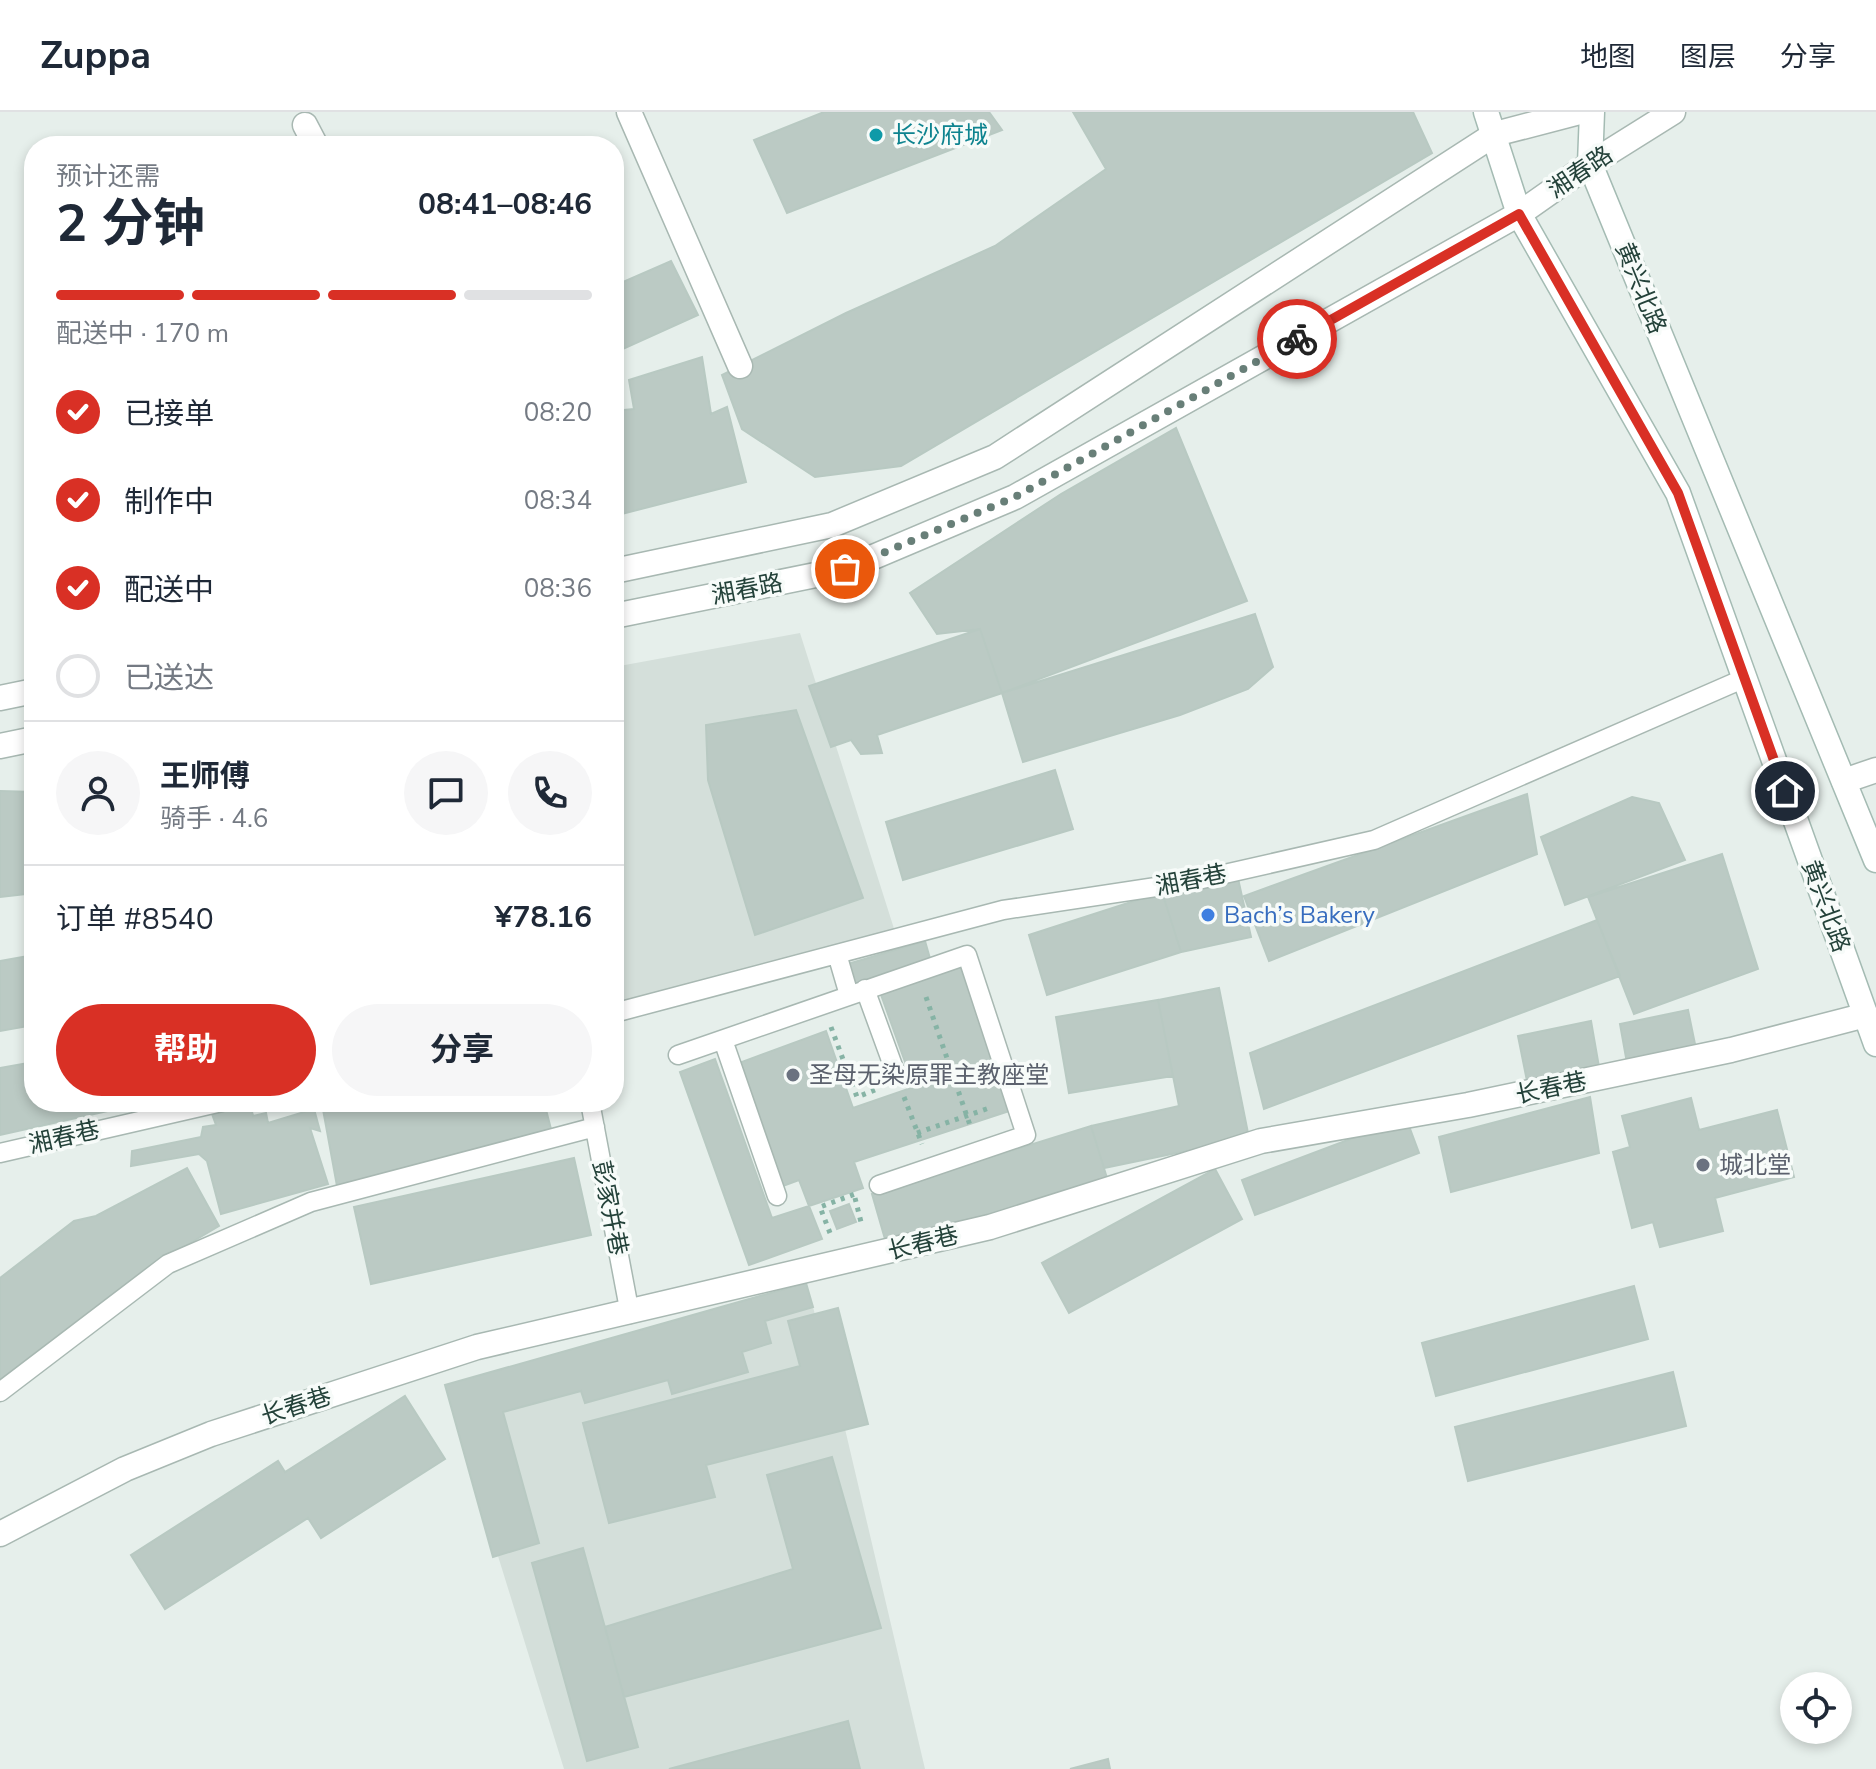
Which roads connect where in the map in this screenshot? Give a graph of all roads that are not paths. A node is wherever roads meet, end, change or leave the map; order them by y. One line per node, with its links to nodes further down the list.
1 (629, 112): 8 (street)
2 (1580, 112): 5 (street, 湘春路)
3 (1592, 112): 6 (street, 黄兴北路)
4 (1673, 112): 6 (street, 湘春路)
5 (1490, 123): 7 (street, 黄兴北路); 9 (street, 湘春路)
6 (1590, 164): 7 (street, 湘春路); 17 (street, 黄兴北路)
7 (1519, 214): 10 (street, 湘春路); 11 (street, 黄兴北路)
8 (740, 366)
9 (624, 569)
10 (624, 614)
11 (1745, 678): 19 (lane, 湘春巷); 22 (street, 黄兴北路)
12 (24, 693): 13 (street)
13 (0, 698)
14 (24, 741): 15 (street)
15 (0, 746)
16 (1876, 770): 17 (street)
17 (1844, 781): 18 (street, 黄兴北路)
18 (1876, 860)
19 (837, 954): 20 (lane); 21 (lane, 湘春巷)
20 (857, 992): 23 (lane); 26 (lane); 31 (lane)
21 (624, 1010)
22 (1866, 1015): 24 (street, 黄兴北路); 33 (street, 长春巷)
23 (723, 1040): 25 (lane); 32 (lane)
24 (1876, 1044)
25 (678, 1055)
26 (897, 1078)
27 (178, 1112): 30 (lane, 湘春巷)
28 (592, 1112): 29 (lane, 彭家并巷)
29 (595, 1127): 33 (lane, 彭家并巷); 34 (lane)
30 (0, 1153)
31 (879, 1185)
32 (777, 1196)
33 (630, 1314): 35 (street, 长春巷)
34 (0, 1392)
35 (0, 1534)

